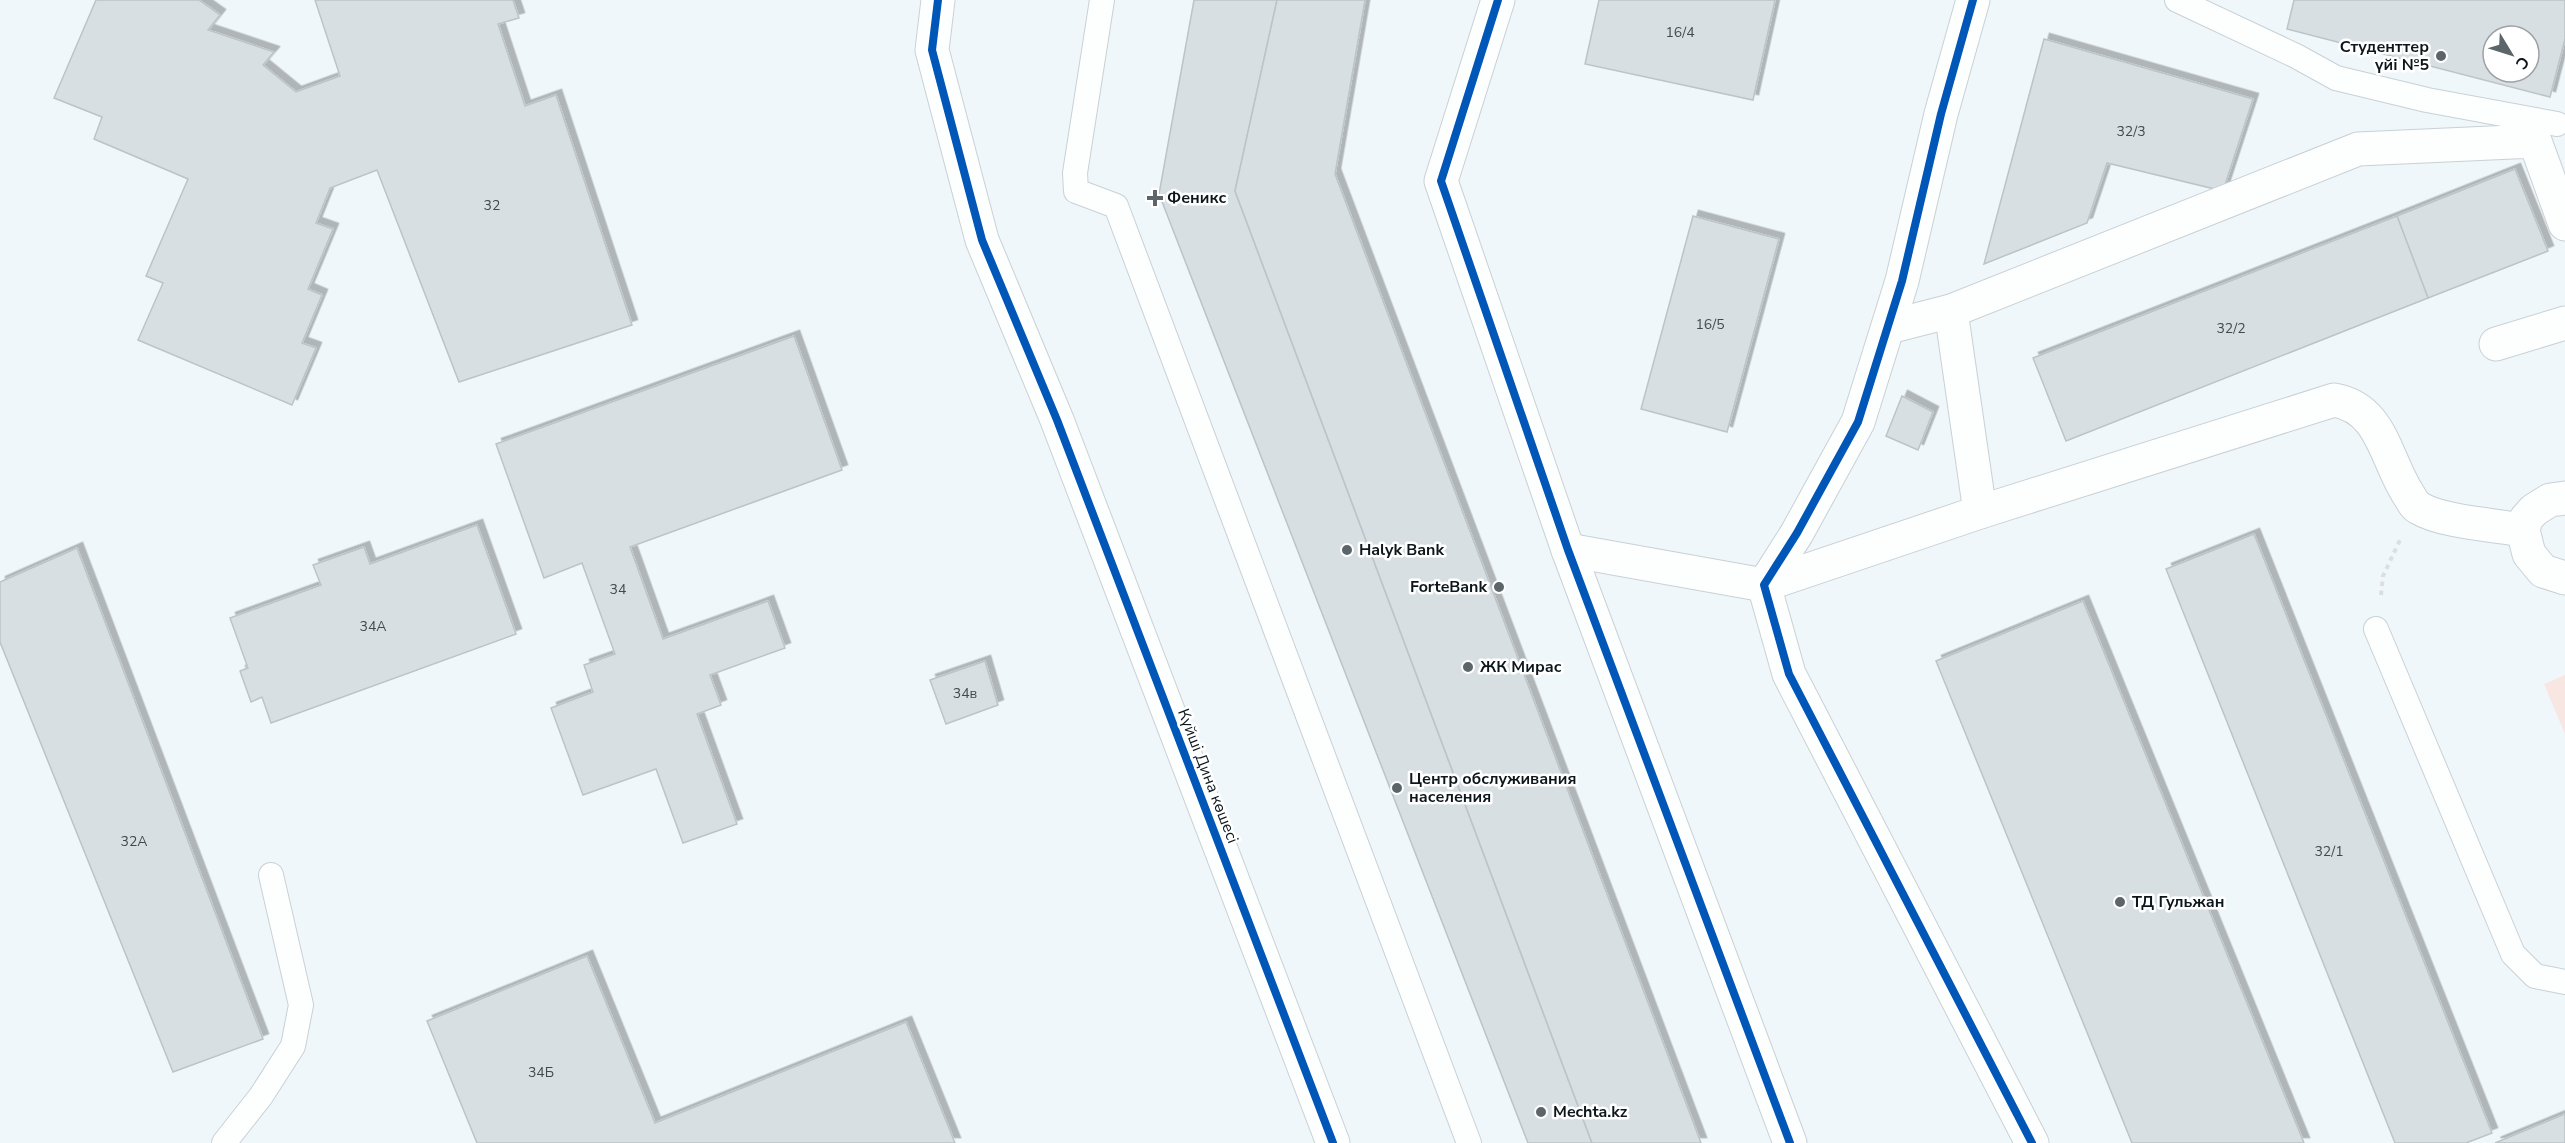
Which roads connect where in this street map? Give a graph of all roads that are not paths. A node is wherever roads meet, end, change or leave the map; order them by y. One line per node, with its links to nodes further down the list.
1 (938, 0): 22 (street, Күйші Дина көшесі)
2 (1102, 0): 23 (lane)
3 (1498, 0): 15 (street)
4 (1973, 0): 10 (street)
5 (2177, 0): 6 (lane)
6 (2552, 127): 7 (street); 8 (street)
7 (2565, 224)
8 (1951, 311): 10 (street); 13 (street)
9 (2565, 323): 11 (street)
10 (1889, 327): 17 (street)
11 (2496, 344)
12 (2565, 498): 14 (street)
13 (1980, 512): 14 (street); 17 (street)
14 (2523, 530): 16 (street)
15 (1568, 550): 17 (street); 24 (street)
16 (2565, 579)
17 (1764, 585): 25 (street)
18 (2376, 629): 20 (lane)
19 (271, 875): 21 (lane)
20 (2565, 982)
21 (224, 1143)
22 (1333, 1143)
23 (1469, 1143)
24 (1790, 1143)
25 (2032, 1143)

